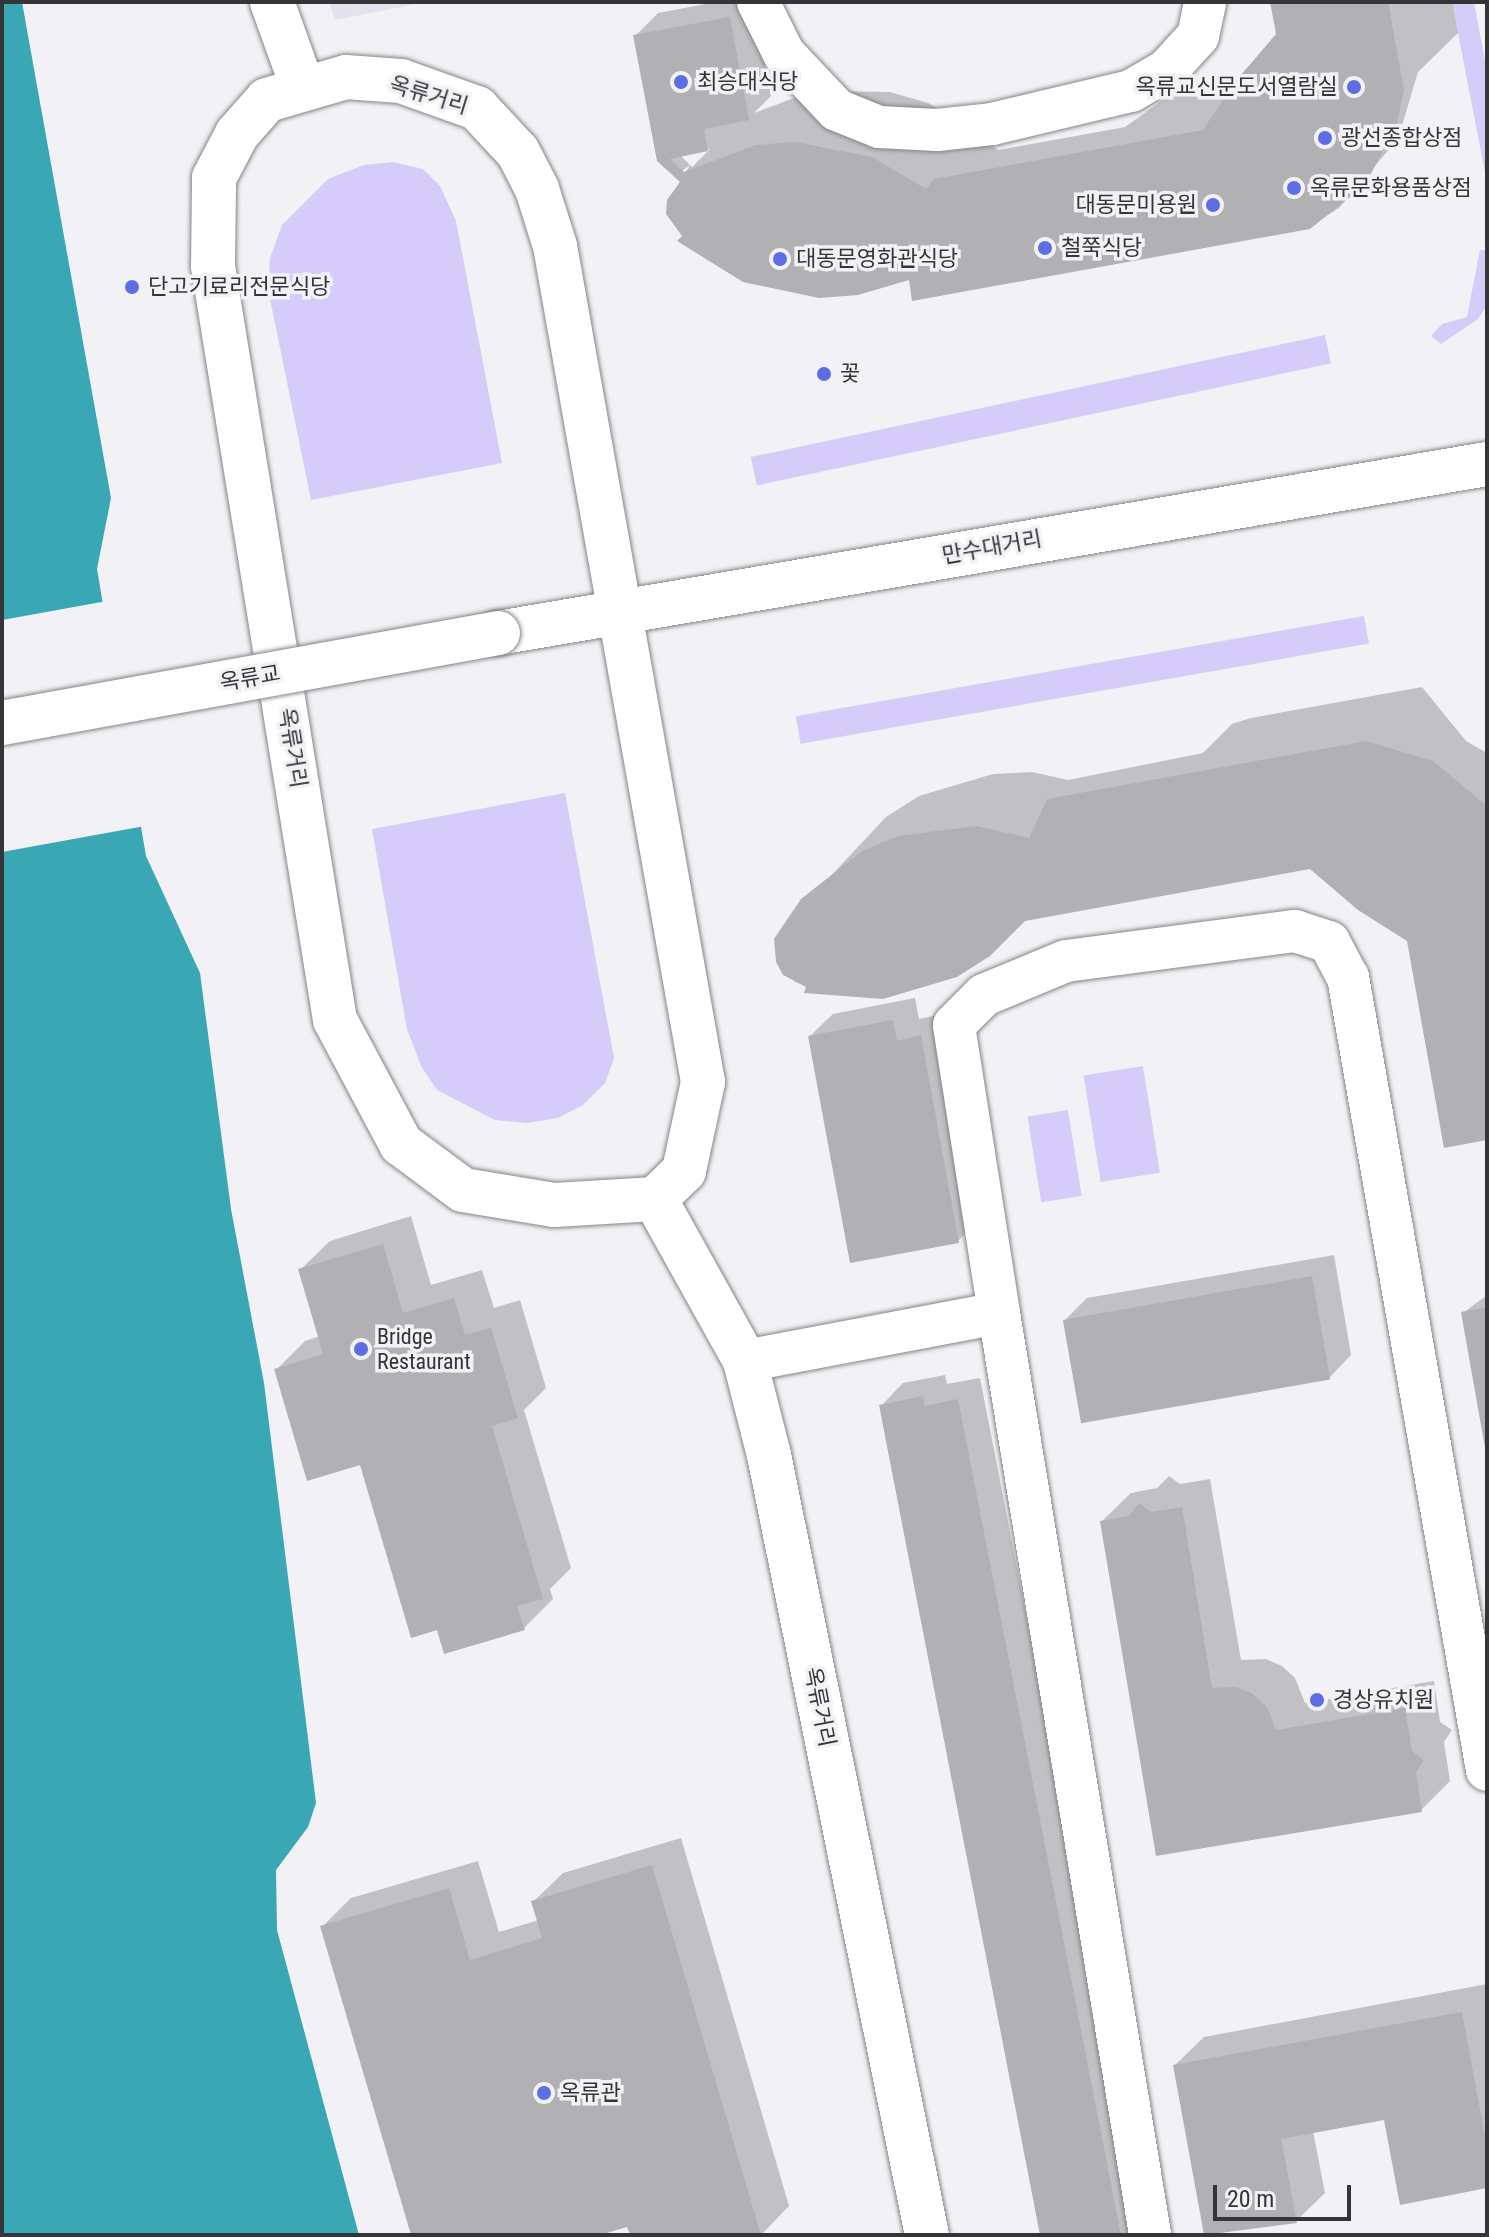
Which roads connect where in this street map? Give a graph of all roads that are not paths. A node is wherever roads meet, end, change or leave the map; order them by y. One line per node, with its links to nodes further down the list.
1 (272, 2): 4 (street)
2 (758, 2): 3 (street)
3 (1205, 2)
4 (303, 88): 6 (street, 옥류거리); 9 (street, 옥류거리)
5 (1487, 464): 6 (street, 만수대거리)
6 (620, 612): 7 (street, 만수대거리); 9 (street, 옥류거리)
7 (498, 633): 8 (street, 옥류교, bridge)
8 (2, 723)
9 (655, 1199): 11 (street, 옥류거리)
10 (999, 1313): 11 (street); 12 (street); 13 (street)
11 (745, 1361): 14 (street, 옥류거리)
12 (1487, 1770)
13 (1150, 2234)
14 (927, 2235)

